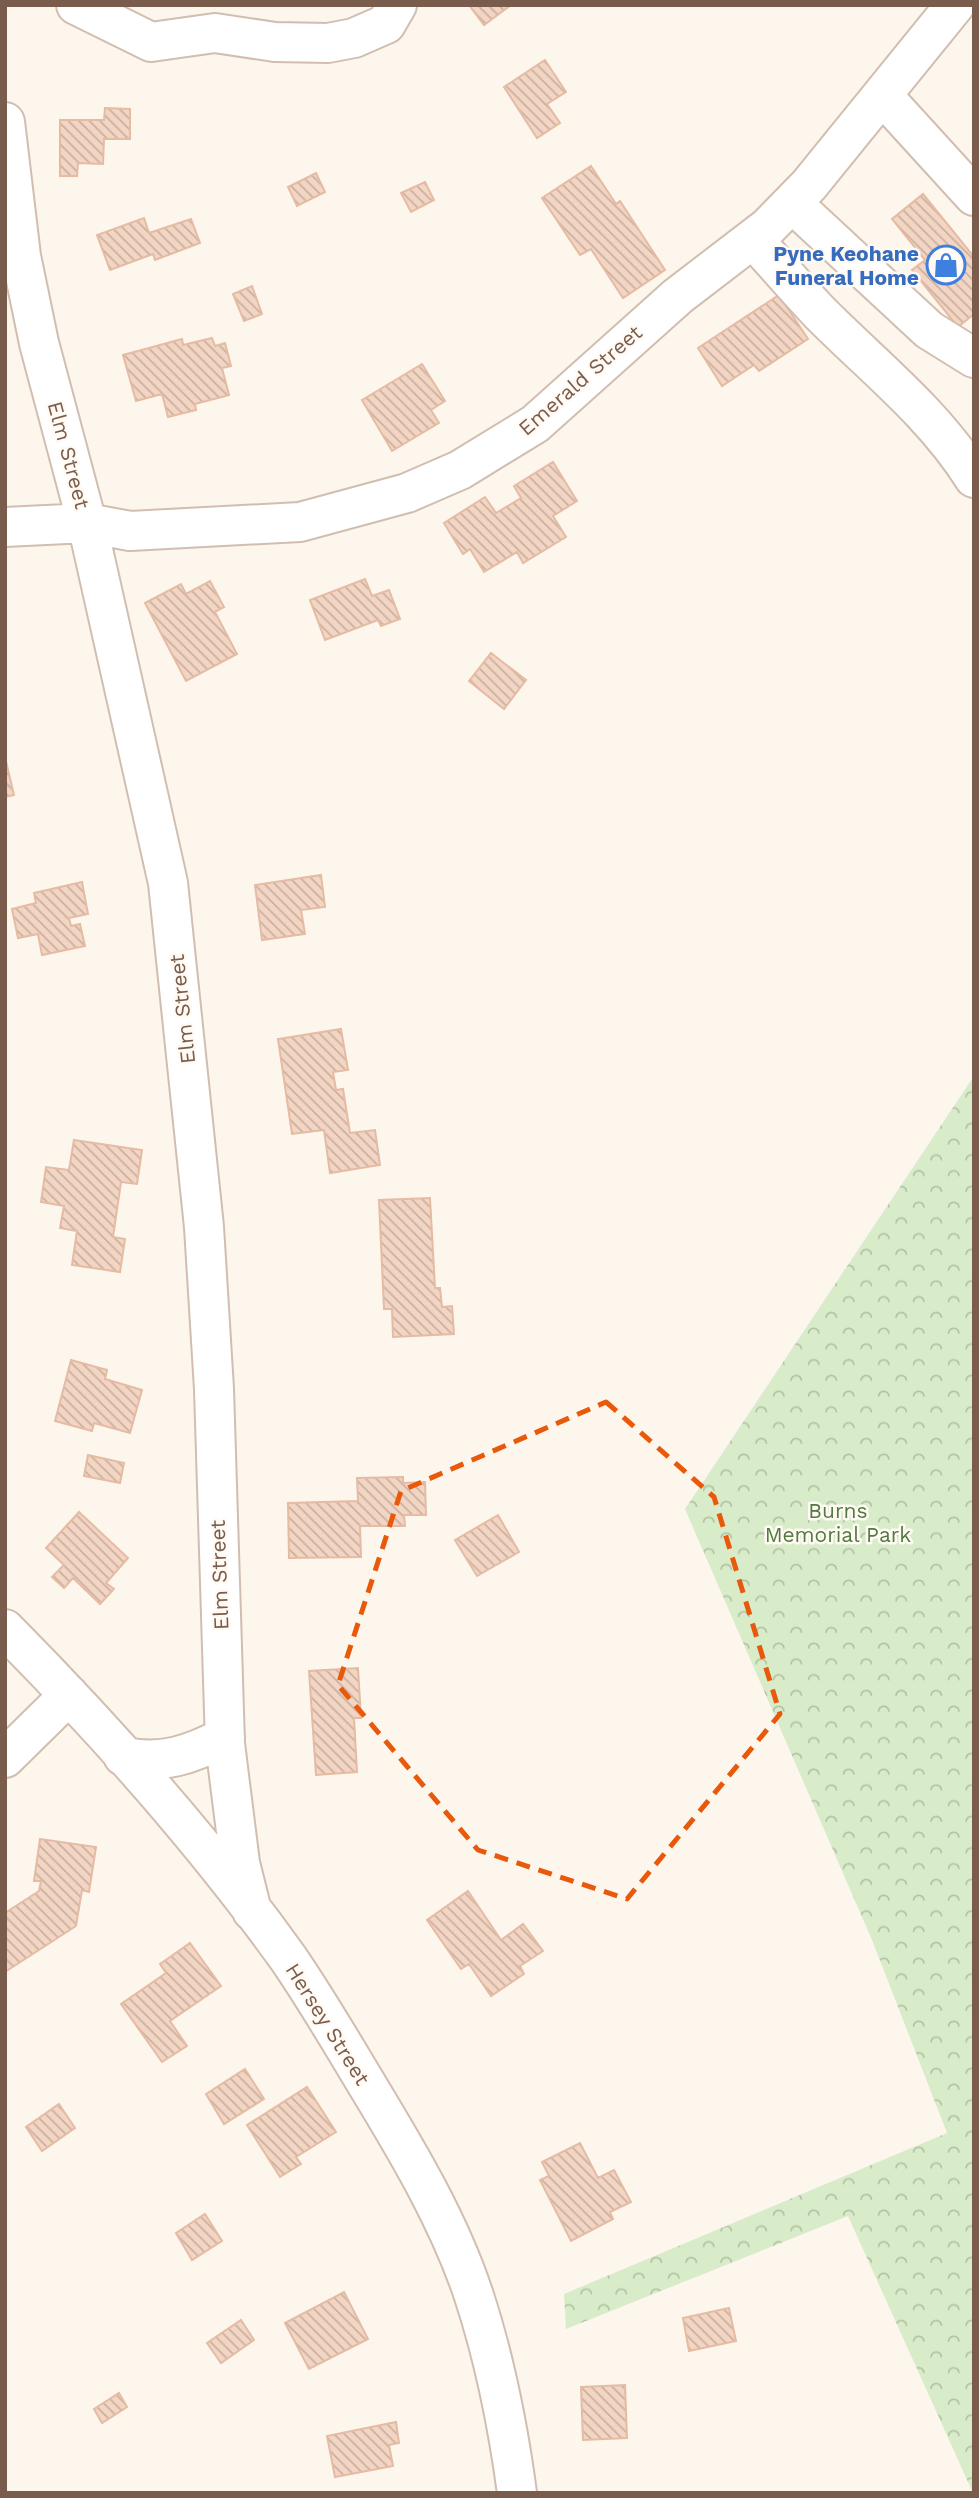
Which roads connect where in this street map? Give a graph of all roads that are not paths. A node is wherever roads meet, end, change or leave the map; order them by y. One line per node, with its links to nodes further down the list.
1 (76, 5): 2 (street)
2 (397, 5)
3 (955, 5): 4 (street, Emerald Street)
4 (882, 94): 6 (street); 7 (street, Emerald Street)
5 (5, 122): 11 (street, Elm Street)
6 (974, 196)
7 (792, 203): 8 (street, Emerald Street); 9 (street)
8 (753, 239): 10 (street); 11 (street, Emerald Street)
9 (974, 358)
10 (974, 478)
11 (87, 523): 12 (street, Emerald Street); 15 (street, Elm Street)
12 (5, 527)
13 (5, 1629): 14 (street, Hersey Street)
14 (69, 1695): 16 (street, Hersey Street); 17 (street)
15 (225, 1737): 16 (street); 18 (street, Elm Street)
16 (123, 1756): 18 (street, Hersey Street)
17 (5, 1758)
18 (252, 1911): 19 (street, Hersey Street)
19 (517, 2493)

